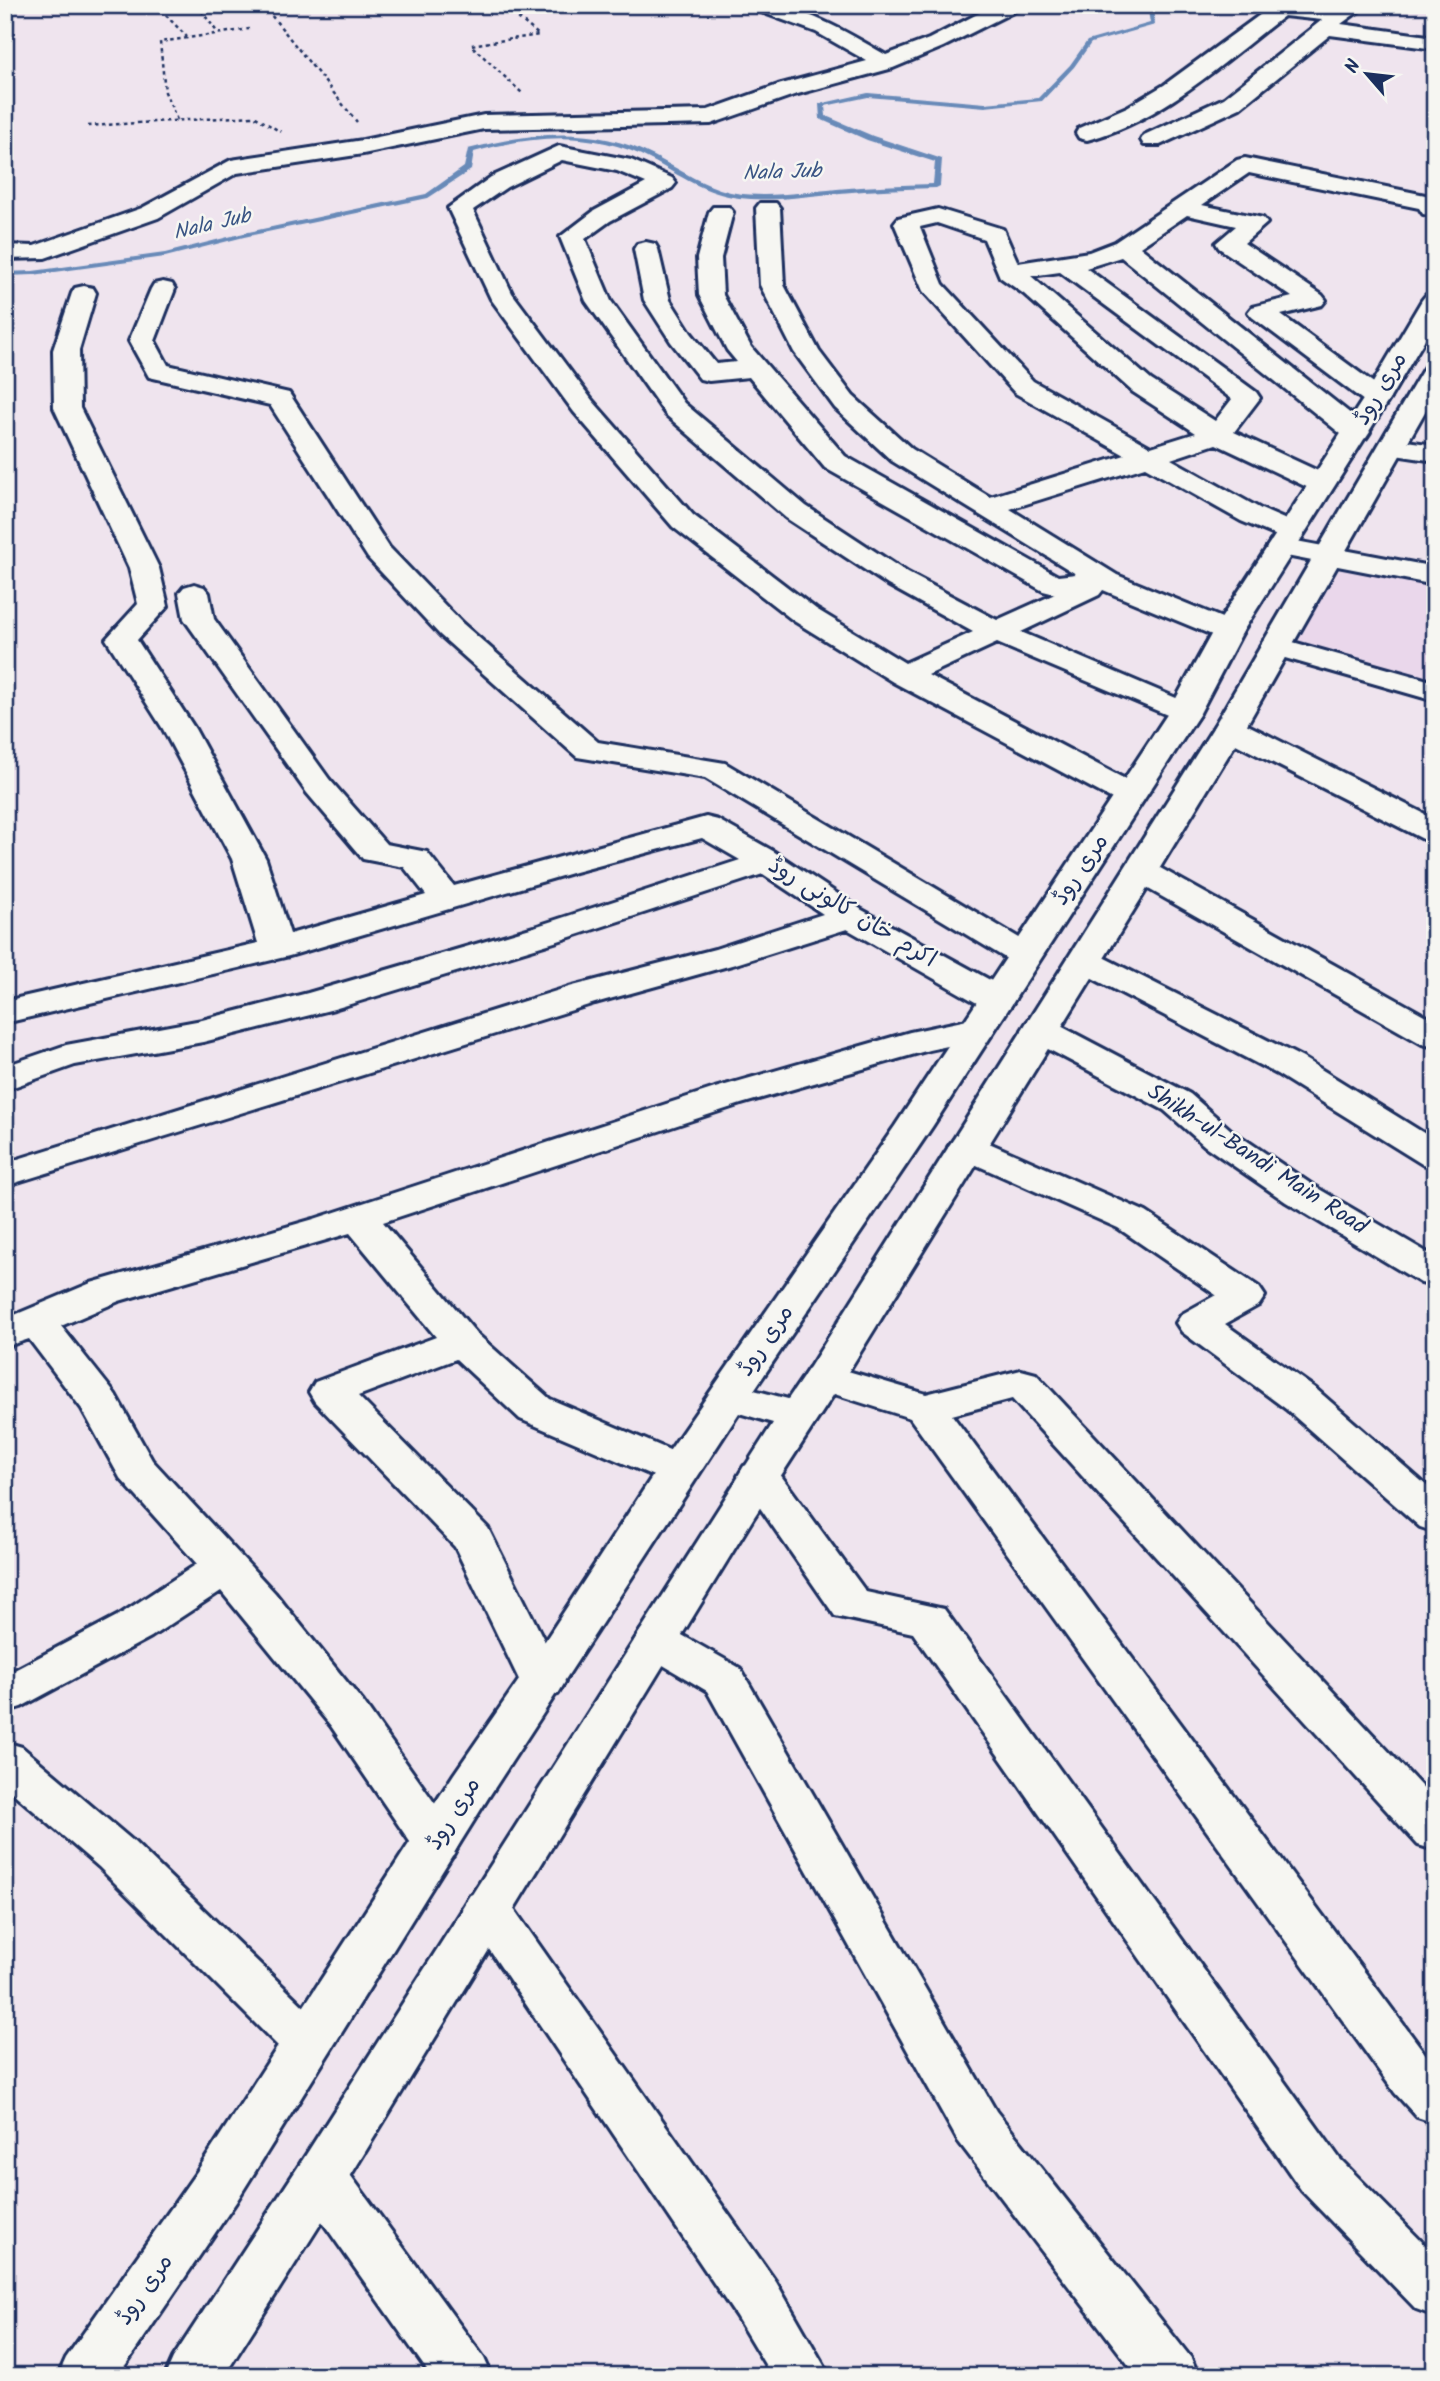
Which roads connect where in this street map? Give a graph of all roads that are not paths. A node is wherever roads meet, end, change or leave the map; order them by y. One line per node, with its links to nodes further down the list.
1 (760, 5): 6 (street)
2 (1012, 5): 6 (street)
3 (1360, 5): 4 (street)
4 (1332, 22): 5 (street); 7 (street); 8 (street)
5 (1435, 43)
6 (885, 63): 15 (street)
7 (1087, 133)
8 (1152, 140)
9 (1181, 207): 11 (street); 13 (street); 23 (street)
10 (768, 208): 28 (street)
11 (1435, 209)
12 (720, 212): 21 (street)
13 (1124, 247): 16 (street); 23 (street)
14 (646, 249): 21 (street)
15 (5, 252)
16 (1065, 264): 17 (street); 24 (street)
17 (1009, 272): 24 (street); 26 (street)
18 (163, 289): 48 (street)
19 (84, 293): 47 (street)
20 (1435, 300): 23 (street, مری روڈ)
21 (755, 368): 32 (street)
22 (1433, 376): 23 (street, مری روڈ)
23 (1393, 426): 25 (street); 27 (street, مری روڈ); 30 (street, مری روڈ)
24 (1218, 435): 26 (street); 27 (street)
25 (1435, 453)
26 (1150, 458): 28 (street); 29 (street)
27 (1321, 484): 29 (street, مری روڈ)
28 (988, 507): 32 (street)
29 (1286, 539): 30 (street); 35 (street, مری روڈ)
30 (1330, 556): 31 (street); 36 (street, مری روڈ)
31 (1435, 576)
32 (1107, 581): 34 (street); 35 (street)
33 (194, 593): 45 (street)
34 (994, 631): 37 (street); 37 (street); 39 (street)
35 (1228, 631): 39 (street, مری روڈ)
36 (1275, 646): 38 (street); 40 (street, مری روڈ)
37 (904, 675): 41 (street)
38 (1435, 692)
39 (1184, 713): 41 (street, مری روڈ)
40 (1229, 728): 42 (street); 44 (street, مری روڈ)
41 (1130, 795): 48 (street, مری روڈ)
42 (1435, 832)
43 (767, 862): 45 (street, اکرم خان کالونی روڈ); 46 (street, اکرم خان کالونی روڈ); 54 (street)
44 (1141, 871): 49 (street, مری روڈ); 53 (street)
45 (447, 899): 47 (street)
46 (850, 917): 51 (street, اکرم خان کالونی روڈ); 57 (street)
47 (277, 949): 50 (street)
48 (1024, 955): 51 (street, مری روڈ)
49 (1085, 961): 52 (street, مری روڈ); 56 (street)
50 (5, 1012)
51 (987, 1014): 58 (street); 63 (street, مری روڈ)
52 (1040, 1030): 55 (street, مری روڈ); 59 (street, Shikh-ul-Bandi Main Road)
53 (1435, 1035)
54 (5, 1079)
55 (967, 1147): 62 (street, مری روڈ); 68 (street)
56 (1435, 1156)
57 (5, 1175)
58 (358, 1217): 60 (street); 61 (street)
59 (1435, 1274)
60 (21, 1327): 69 (street)
61 (462, 1342): 66 (street); 71 (street)
62 (824, 1377): 64 (street); 65 (street, مری روڈ)
63 (729, 1395): 65 (street); 66 (street, مری روڈ)
64 (925, 1408): 74 (street); 78 (street)
65 (797, 1416): 67 (street, مری روڈ)
66 (678, 1470): 71 (street, مری روڈ)
67 (759, 1476): 70 (street, مری روڈ); 80 (street)
68 (1435, 1517)
69 (225, 1567): 72 (street); 75 (street)
70 (657, 1641): 76 (street, مری روڈ); 85 (street)
71 (542, 1682): 75 (street, مری روڈ)
72 (5, 1695)
73 (5, 1759): 77 (street)
74 (1435, 1832)
75 (436, 1842): 77 (street, مری روڈ)
76 (488, 1908): 79 (street, مری روڈ); 84 (street)
77 (307, 2042): 81 (street, مری روڈ)
78 (1435, 2102)
79 (321, 2177): 82 (street, مری روڈ); 83 (street)
80 (1435, 2292)
81 (86, 2376)
82 (193, 2376)
83 (464, 2376)
84 (802, 2376)
85 (1171, 2376)

